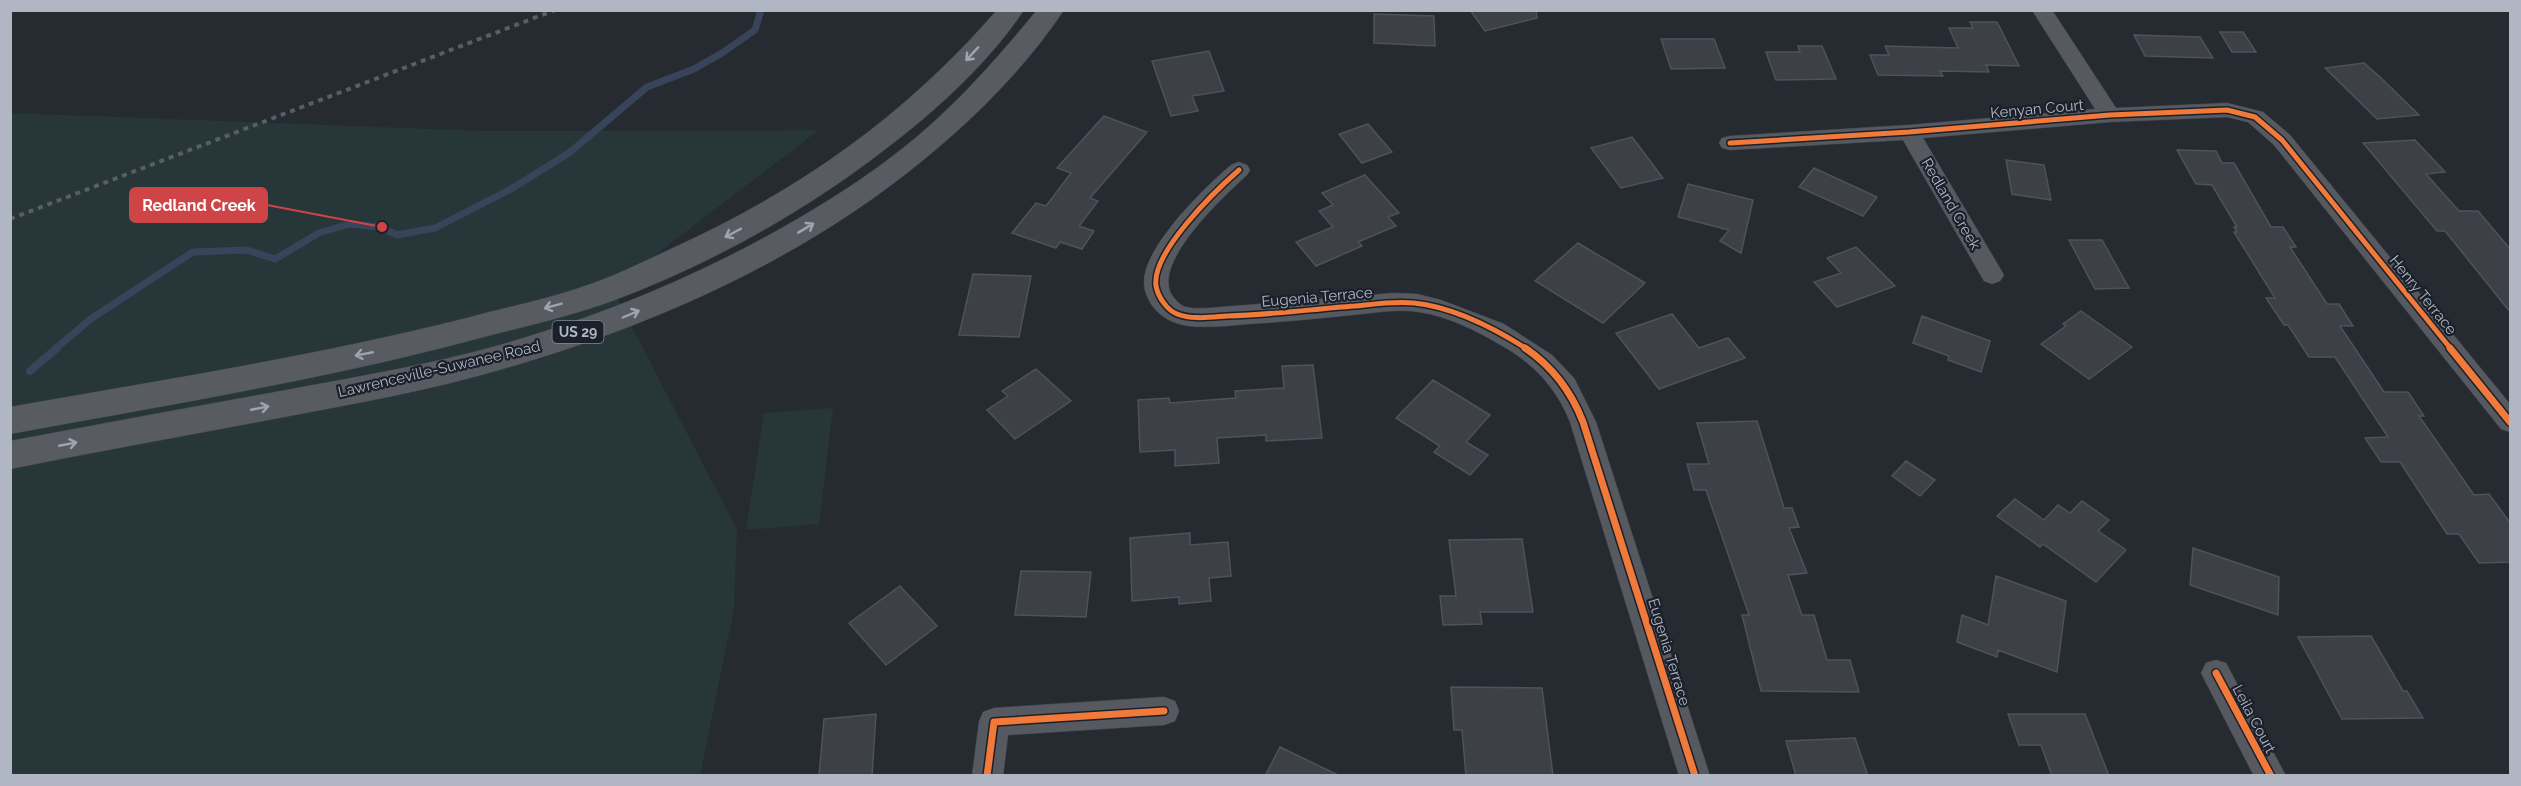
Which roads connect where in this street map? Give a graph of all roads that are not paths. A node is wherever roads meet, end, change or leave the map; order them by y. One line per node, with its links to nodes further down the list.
1 (1011, 10): 10 (main road, Lawrenceville-Suwanee Road / US 29, one-way to 10)
2 (1051, 10): 12 (main road, Lawrenceville-Suwanee Road / US 29, one-way to 2)
3 (2042, 10): 4 (street)
4 (2110, 115): 5 (street, Kenyan Court); 8 (street, Kenyan Court)
5 (1909, 132): 6 (street, Kenyan Court); 9 (street, Redland Creek)
6 (1730, 143)
7 (1239, 171): 16 (street, Eugenia Terrace)
8 (2316, 183): 11 (street, Henry Terrace)
9 (1992, 275)
10 (10, 421)
11 (2511, 422)
12 (10, 455)
13 (2216, 673): 17 (street, Leila Court)
14 (1164, 711): 15 (street)
15 (987, 776)
16 (1695, 776)
17 (2271, 776)

